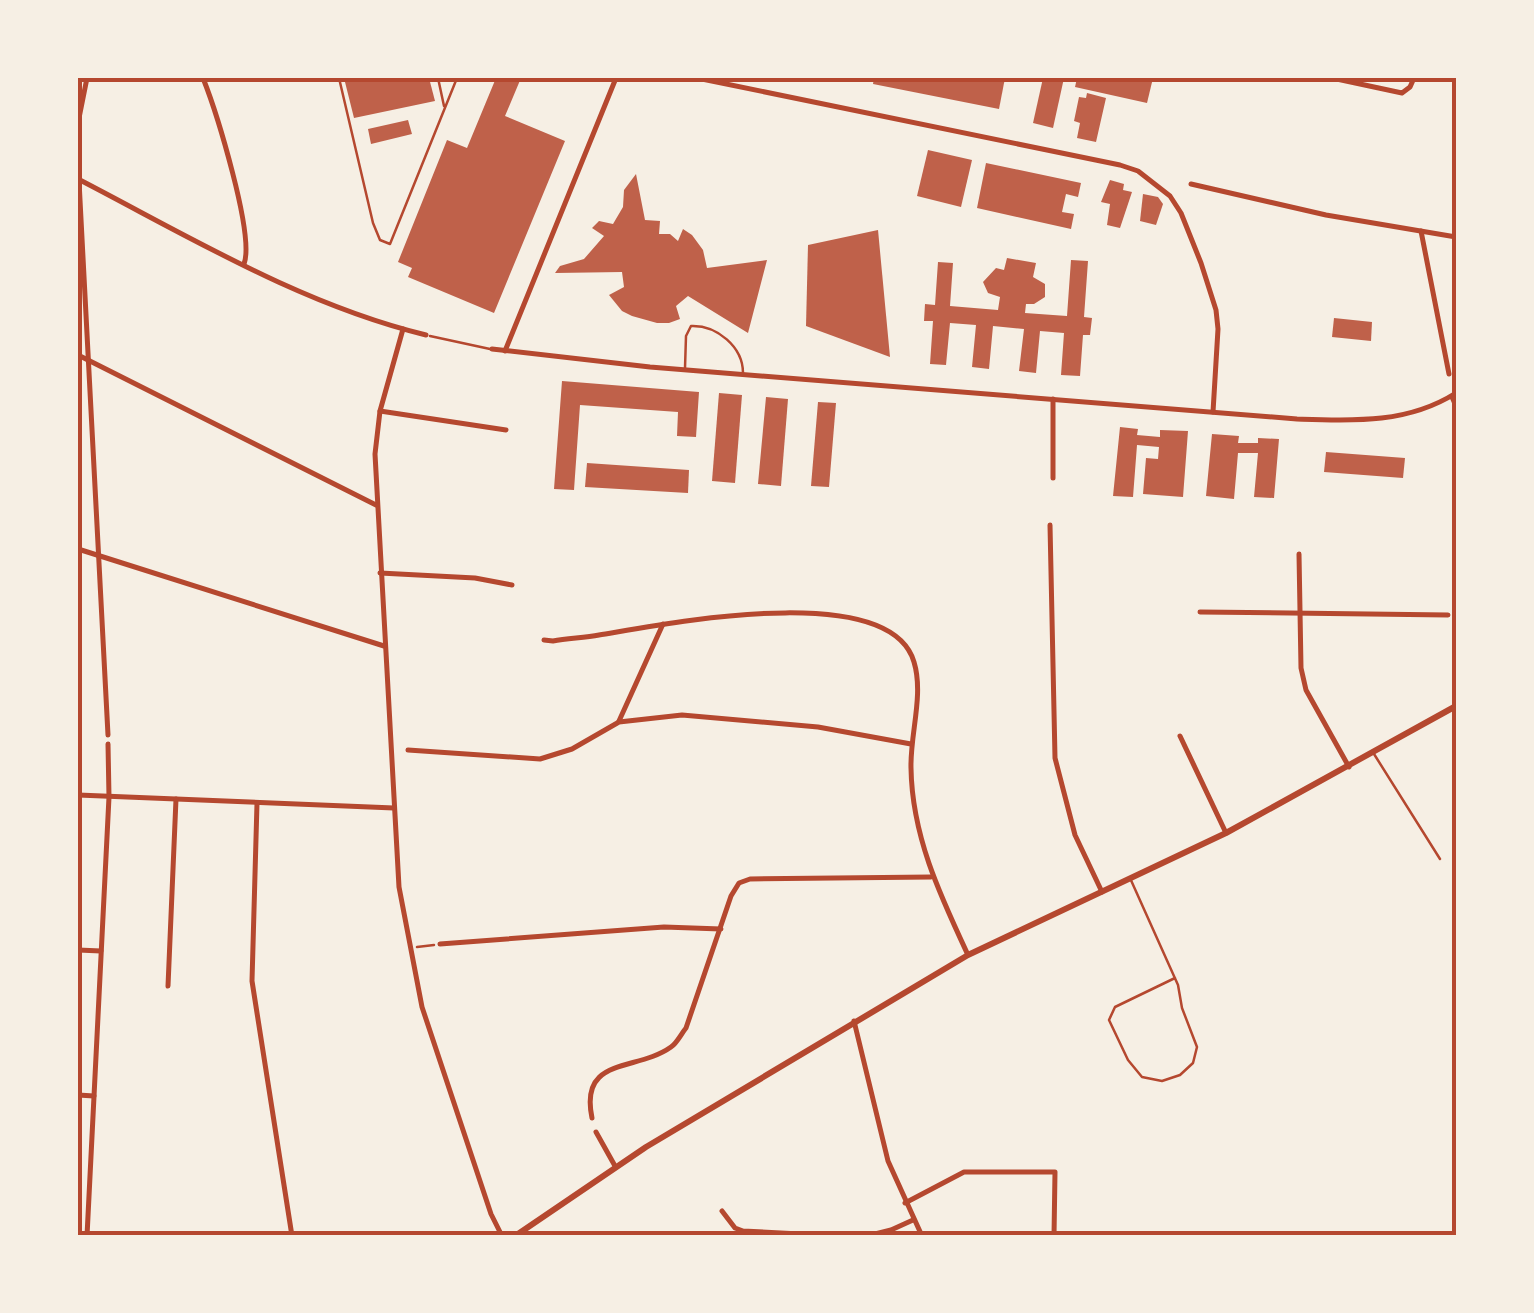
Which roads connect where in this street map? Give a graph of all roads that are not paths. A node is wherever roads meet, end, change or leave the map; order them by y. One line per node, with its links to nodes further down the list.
1 (87, 78): 11 (street)
2 (204, 78): 17 (street)
3 (340, 78): 10 (lane)
4 (438, 78): 10 (lane)
5 (457, 78): 10 (lane)
6 (616, 78): 21 (street)
7 (697, 78): 31 (street)
8 (1332, 78): 9 (street)
9 (1414, 78)
10 (444, 108)
11 (78, 123)
12 (78, 162): 13 (street)
13 (78, 180): 17 (street); 23 (street)
14 (1191, 184): 15 (street)
15 (1421, 231): 16 (street); 26 (street)
16 (1456, 237)
17 (244, 264): 18 (street)
18 (403, 329): 19 (street); 30 (street)
19 (426, 335): 20 (lane)
20 (492, 350): 21 (street)
21 (506, 351): 24 (street)
22 (78, 354): 23 (street)
23 (88, 360): 34 (street); 38 (street)
24 (685, 370): 25 (street); 25 (lane)
25 (743, 374): 28 (street)
26 (1449, 374)
27 (1454, 395): 29 (street); 31 (street)
28 (1053, 399): 31 (street); 33 (street)
29 (1456, 406)
30 (380, 411): 32 (street); 34 (street)
31 (1212, 412)
32 (506, 430)
33 (1053, 478)
34 (376, 506): 39 (street)
35 (1050, 526): 65 (street)
36 (78, 550): 38 (street)
37 (1299, 554): 42 (street)
38 (98, 556): 46 (street); 49 (street)
39 (380, 573): 40 (street); 46 (street)
40 (512, 585)
41 (1200, 612): 42 (street)
42 (1298, 613): 43 (street); 55 (street)
43 (1448, 615)
44 (663, 624): 45 (street); 48 (street); 52 (street)
45 (544, 640)
46 (384, 646): 60 (street)
47 (1456, 706): 54 (street)
48 (619, 722): 52 (street); 53 (street)
49 (108, 735)
50 (1180, 736): 61 (street)
51 (108, 744): 57 (street)
52 (911, 744): 63 (street)
53 (408, 750)
54 (1374, 754): 55 (street); 62 (lane)
55 (1349, 767): 61 (street)
56 (78, 795): 57 (street)
57 (109, 796): 58 (street); 69 (street)
58 (176, 799): 59 (street); 72 (street)
59 (258, 803): 60 (street); 83 (street)
60 (394, 808): 84 (street)
61 (1226, 833): 64 (street)
62 (1440, 859)
63 (931, 877): 66 (street); 70 (street)
64 (1130, 878): 65 (street); 71 (lane)
65 (1102, 892): 70 (street)
66 (721, 928): 67 (street); 76 (street)
67 (440, 944)
68 (78, 950): 69 (street)
69 (101, 951): 75 (street)
70 (968, 955): 73 (street)
71 (1174, 978): 71 (lane)
72 (168, 986)
73 (854, 1021): 78 (street); 79 (street)
74 (78, 1095): 75 (street)
75 (94, 1096): 82 (street)
76 (592, 1118)
77 (596, 1132): 78 (street)
78 (615, 1166): 85 (street)
79 (905, 1203): 81 (street); 89 (street)
80 (722, 1211): 86 (street)
81 (913, 1220): 87 (street); 88 (street)
82 (87, 1236)
83 (292, 1236)
84 (502, 1236)
85 (515, 1236)
86 (838, 1236)
87 (867, 1236)
88 (922, 1236)
89 (1054, 1236)

